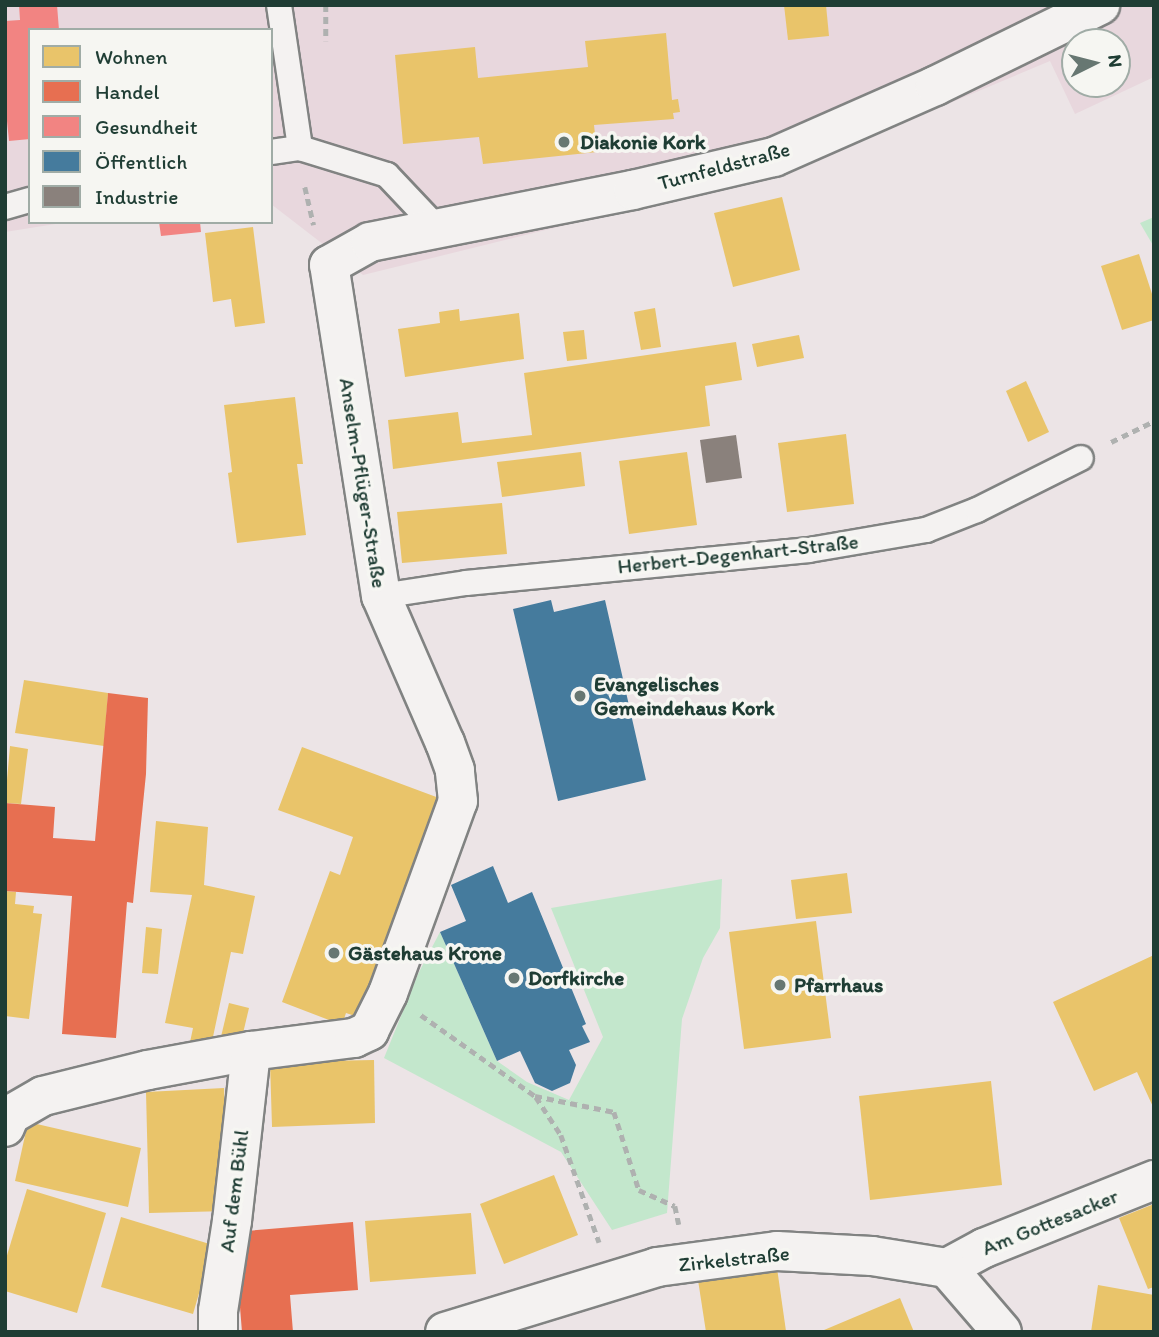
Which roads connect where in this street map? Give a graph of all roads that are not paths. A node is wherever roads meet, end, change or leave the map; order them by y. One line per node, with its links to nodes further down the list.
1 (279, 5): 3 (lane)
2 (1100, 5): 7 (street, Turnfeldstraße)
3 (300, 148): 4 (lane); 7 (lane)
4 (273, 152)
5 (28, 201): 6 (lane)
6 (5, 207)
7 (439, 230): 8 (street, Turnfeldstraße)
8 (330, 265): 10 (street, Anselm-Pflüger-Straße)
9 (1081, 458): 10 (lane, Herbert-Degenhart-Straße)
10 (381, 596): 11 (street, Anselm-Pflüger-Straße)
11 (251, 1051): 12 (street); 15 (street, Auf dem Bühl)
12 (5, 1126)
13 (1154, 1180): 14 (street, Am Gottesacker)
14 (947, 1268): 16 (street, Zirkelstraße); 17 (street)
15 (218, 1332)
16 (445, 1332)
17 (1002, 1332)

